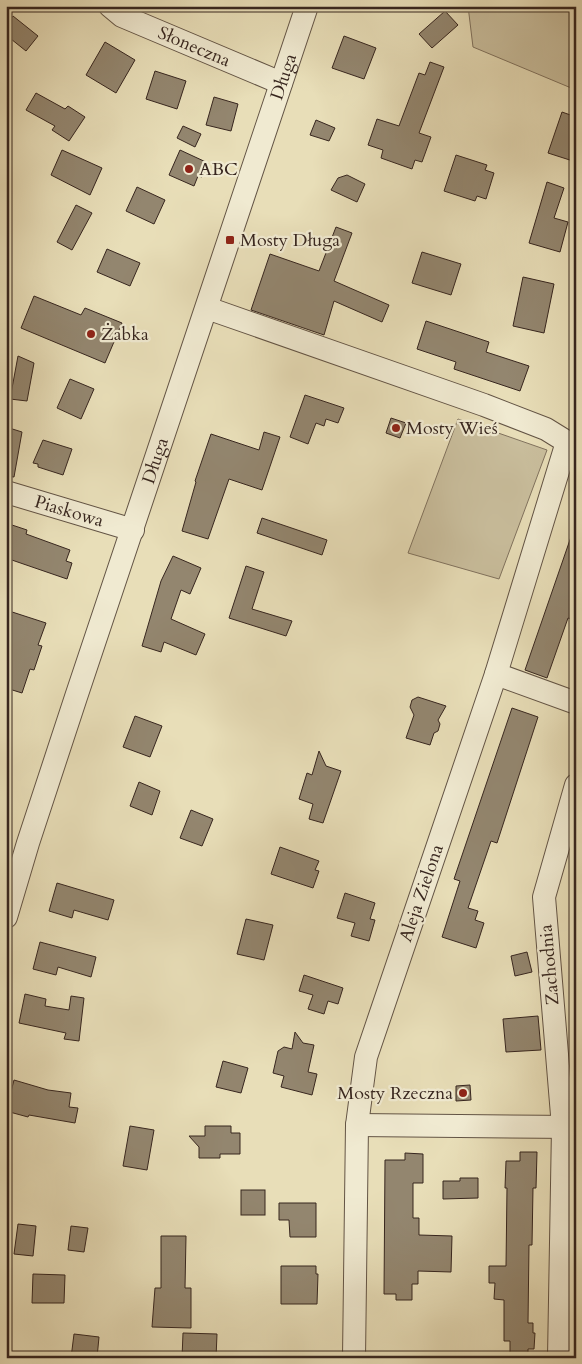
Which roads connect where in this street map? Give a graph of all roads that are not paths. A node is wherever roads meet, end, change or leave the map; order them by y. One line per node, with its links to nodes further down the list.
1 (110, 6): 3 (street, Słoneczna)
2 (307, 6): 3 (street, Długa)
3 (281, 83): 4 (street, Długa)
4 (207, 308): 6 (street, Długa); 7 (street, Aleja Zielona)
5 (6, 492): 6 (street, Piaskowa)
6 (133, 530): 10 (street, Długa)
7 (496, 674): 8 (street); 11 (street, Aleja Zielona)
8 (576, 703)
9 (576, 786): 12 (street, Zachodnia)
10 (6, 917)
11 (358, 1125): 12 (street); 13 (street, Aleja Zielona)
12 (569, 1127): 14 (street, Zachodnia)
13 (354, 1358)
14 (559, 1358)

